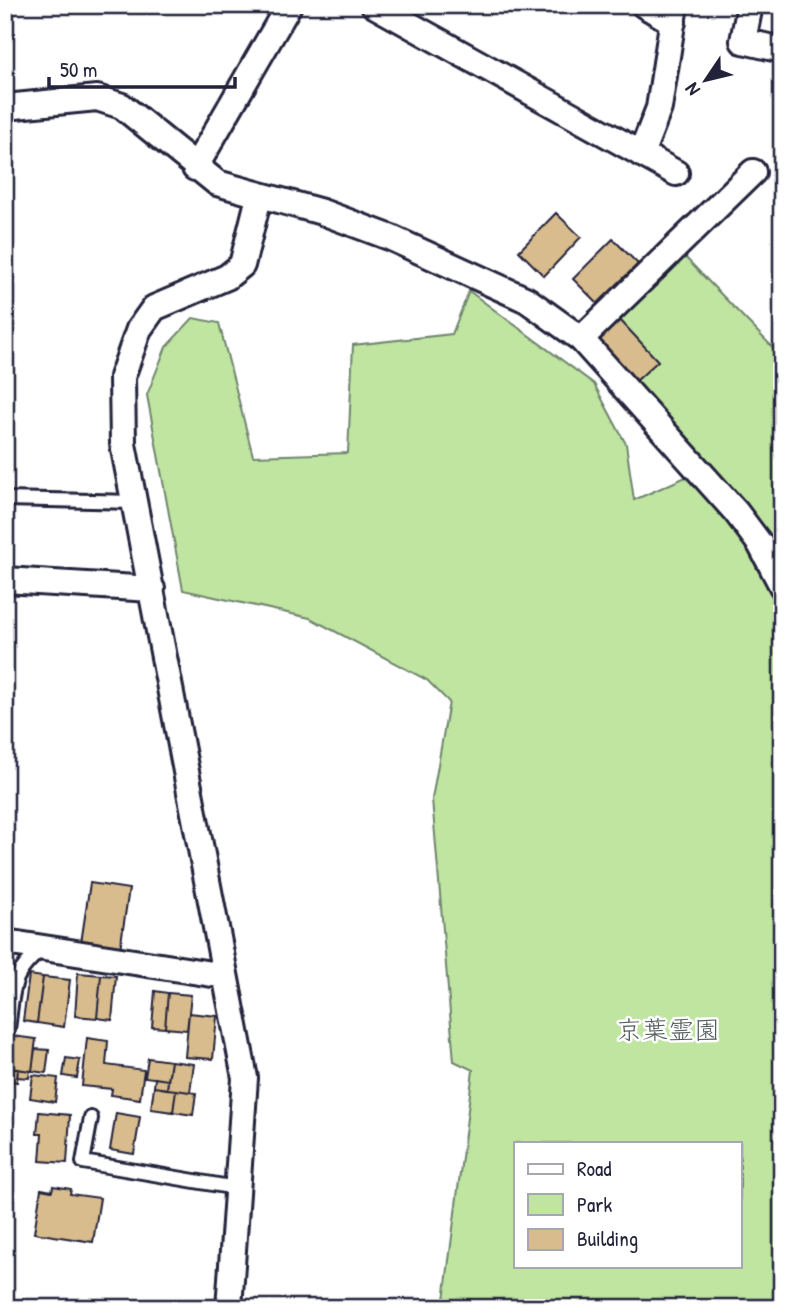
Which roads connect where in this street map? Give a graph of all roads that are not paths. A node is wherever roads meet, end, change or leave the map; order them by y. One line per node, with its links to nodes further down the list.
1 (289, 5): 9 (street)
2 (374, 5): 8 (street)
3 (644, 5): 5 (street)
4 (750, 5): 6 (street)
5 (674, 14): 8 (street)
6 (782, 51)
7 (5, 107): 9 (street)
8 (641, 154): 11 (street)
9 (195, 168): 12 (street)
10 (753, 172): 13 (street)
11 (676, 173)
12 (259, 197): 13 (street); 15 (street)
13 (581, 339): 17 (street)
14 (5, 499): 15 (lane)
15 (135, 502): 18 (street)
16 (5, 580): 18 (street)
17 (782, 586)
18 (152, 589): 21 (street)
19 (5, 942): 20 (street)
20 (43, 948): 21 (street); 22 (lane)
21 (225, 976): 24 (street)
22 (8, 1029)
23 (91, 1118): 24 (lane)
24 (236, 1188): 25 (street)
25 (229, 1308)

